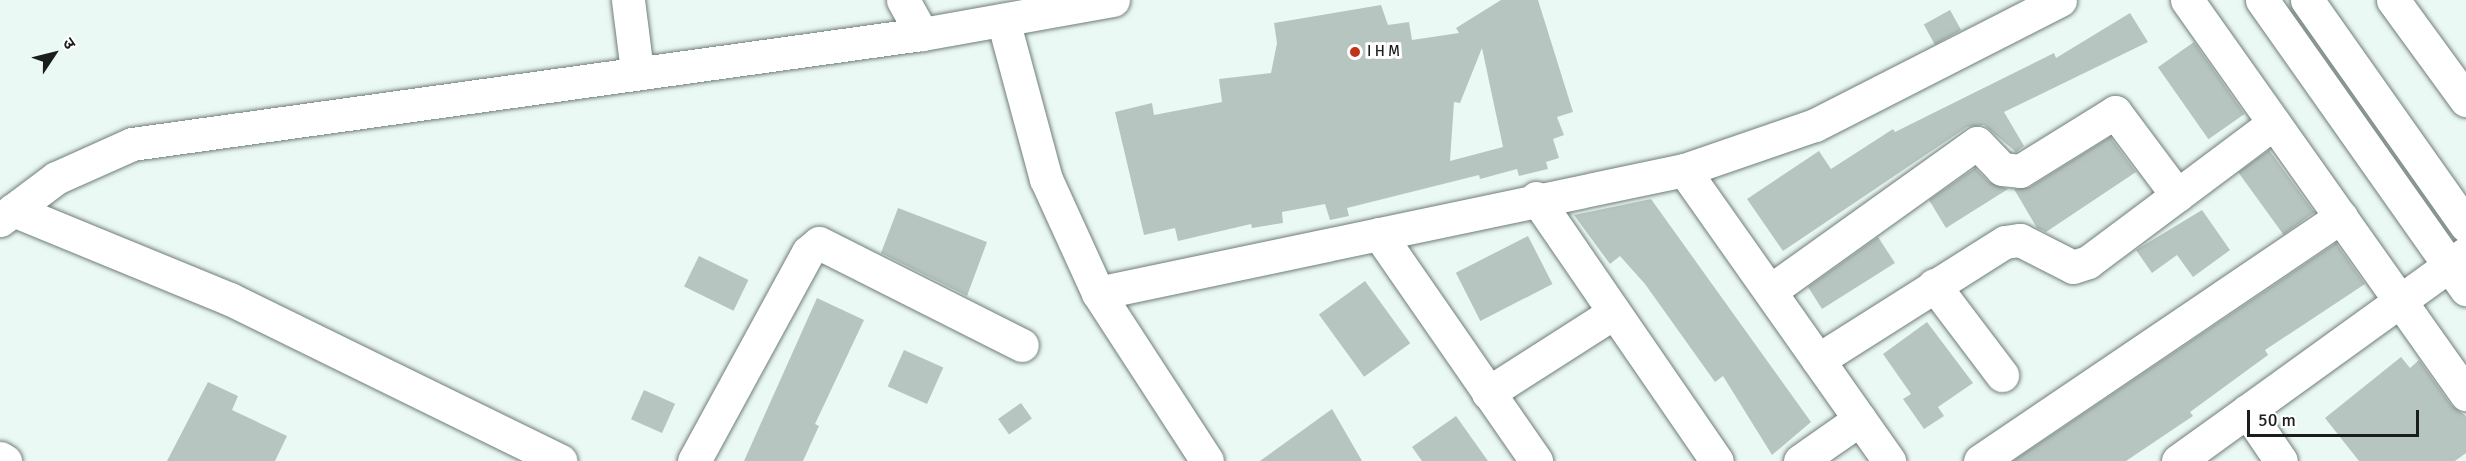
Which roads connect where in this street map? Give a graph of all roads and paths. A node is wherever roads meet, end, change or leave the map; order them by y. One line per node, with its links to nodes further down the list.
1 (628, 0): 11 (street)
2 (903, 0): 10 (street)
3 (1113, 0): 9 (street)
4 (2060, 0): 14 (street)
5 (2187, 0): 13 (street)
6 (2262, 0): 21 (street)
7 (2307, 0): 19 (street)
8 (2393, 0): 12 (street)
9 (1003, 20): 10 (street); 24 (street)
10 (922, 34): 11 (street)
11 (637, 71): 17 (street)
12 (2466, 100)
13 (2274, 123): 15 (street); 18 (street)
14 (1684, 170): 16 (street); 23 (street)
15 (2177, 195): 22 (street); 23 (street)
16 (1536, 198): 20 (street); 26 (street)
17 (7, 215): 36 (street)
18 (2341, 217): 25 (street); 43 (street)
19 (2466, 225)
20 (1379, 234): 24 (street); 30 (street)
21 (2460, 269): 25 (street)
22 (1934, 285): 28 (street); 29 (street)
23 (1770, 291): 28 (street)
24 (1098, 293): 38 (street)
25 (2400, 301): 31 (street); 32 (street)
26 (1613, 313): 30 (street); 40 (street)
27 (1022, 345): 37 (street)
28 (1818, 360): 33 (street)
29 (2002, 375)
30 (1488, 393): 39 (street)
31 (2466, 394)
32 (2247, 411): 44 (street); 45 (street)
33 (1860, 419): 41 (street); 42 (street)
34 (0, 458): 35 (street)
35 (5, 461)
36 (560, 461)
37 (694, 461)
38 (1207, 461)
39 (1536, 461)
40 (1717, 461)
41 (1800, 461)
42 (1889, 461)
43 (1980, 461)
44 (2178, 461)
45 (2282, 461)

